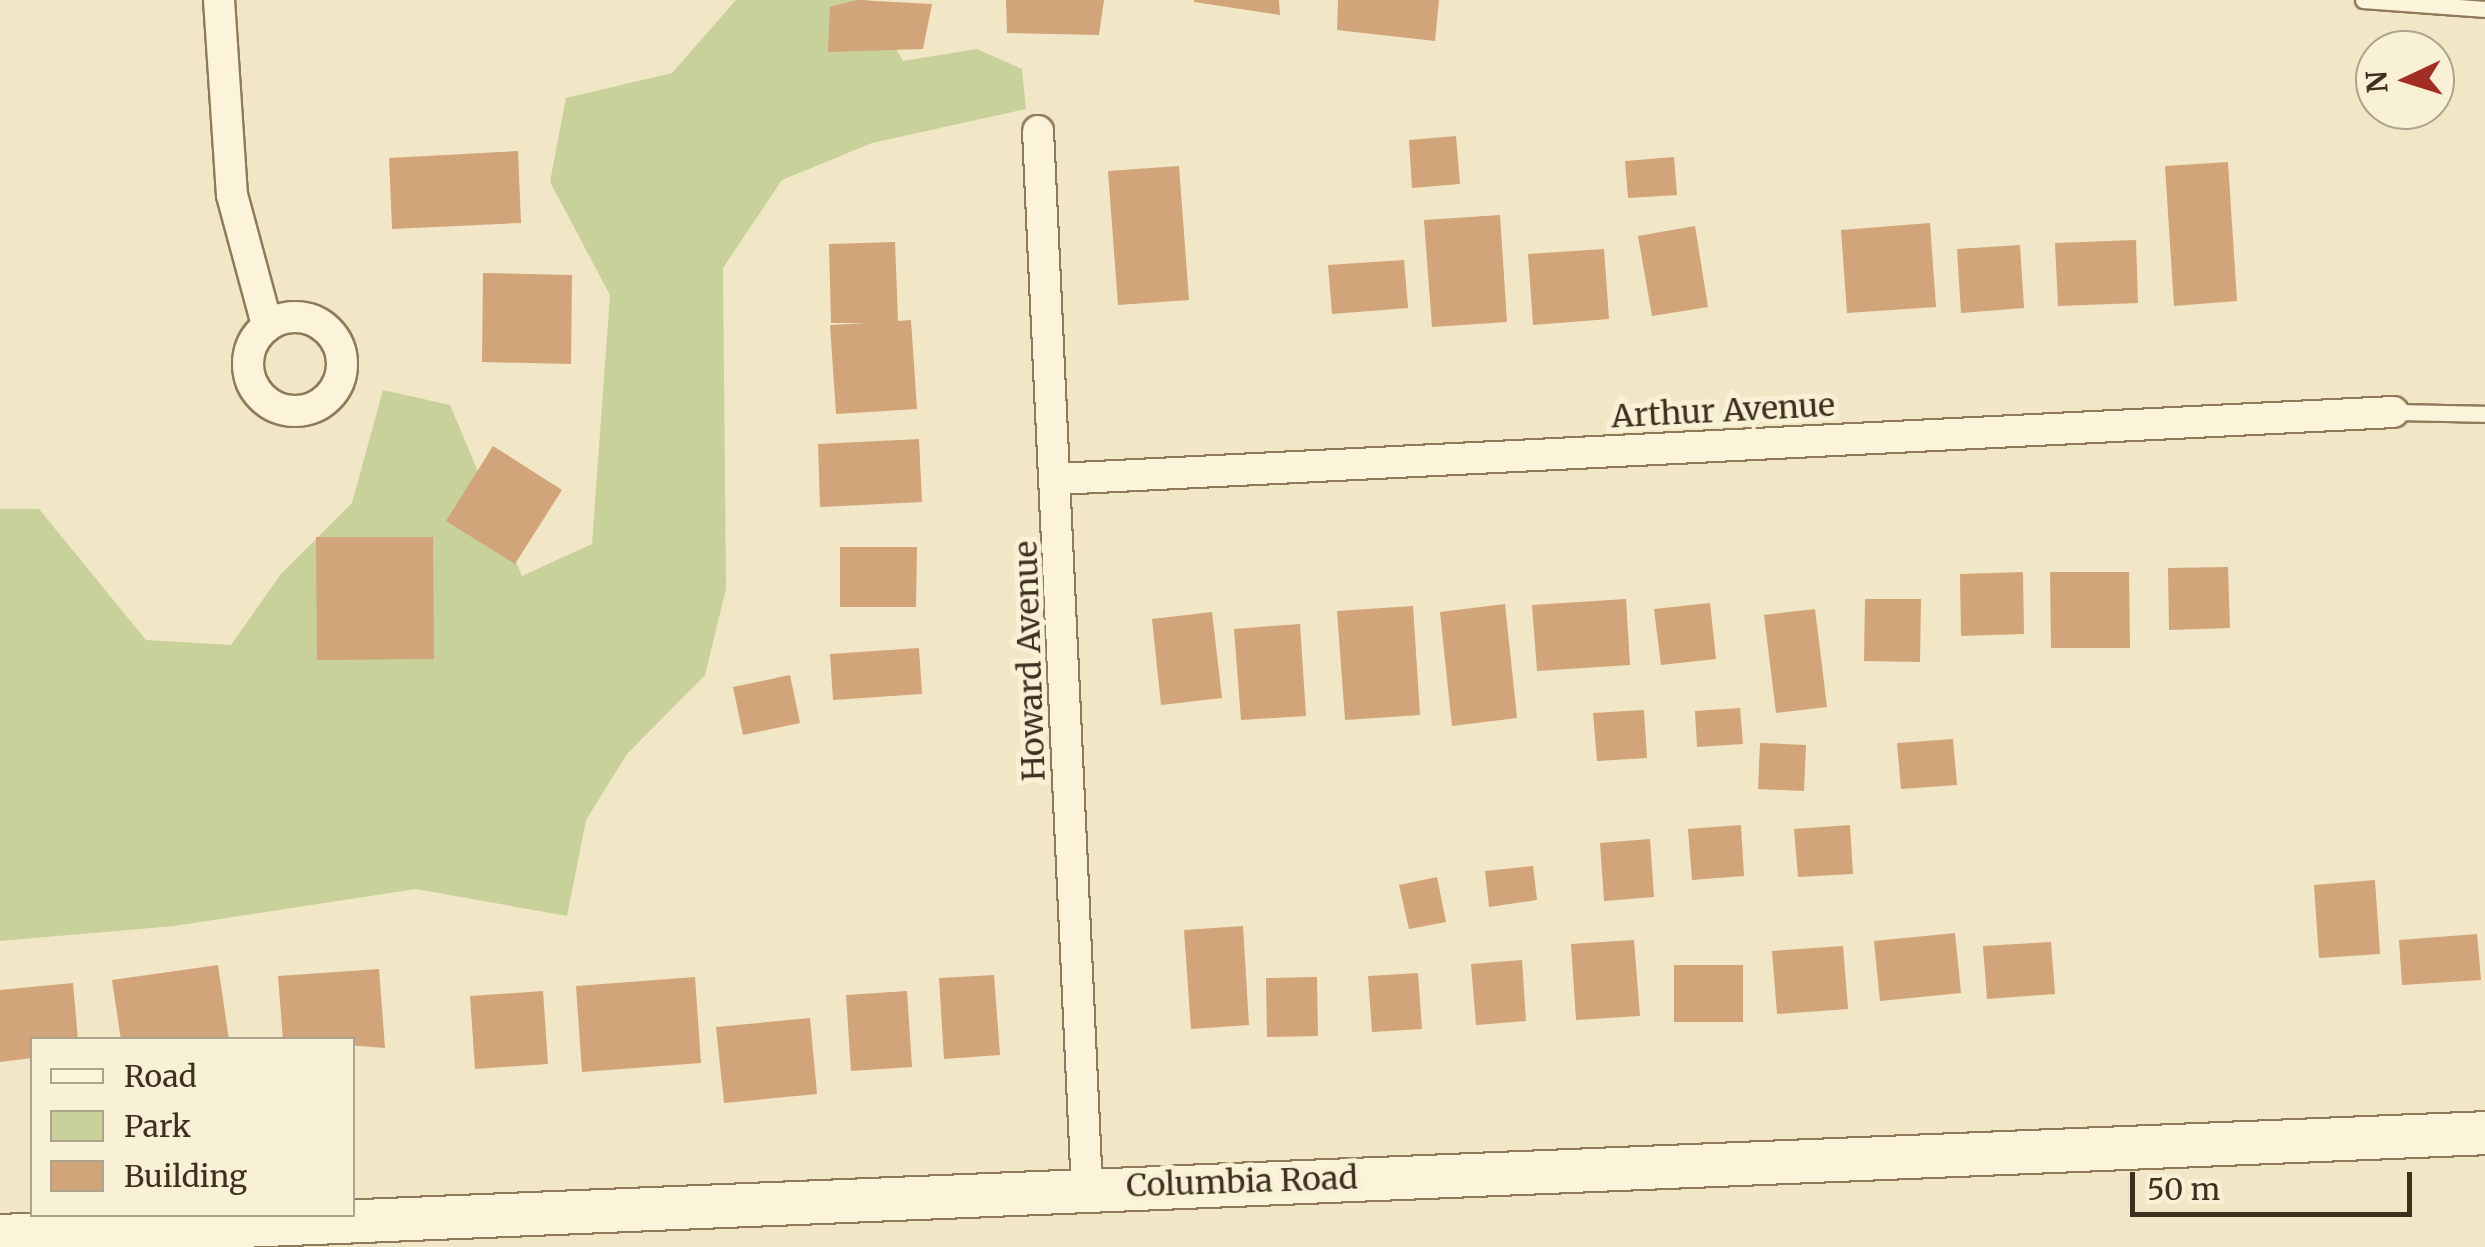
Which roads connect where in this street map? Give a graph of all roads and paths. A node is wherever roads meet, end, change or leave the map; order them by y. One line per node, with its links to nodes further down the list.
1 (219, 0): 5 (street)
2 (2363, 0): 3 (lane)
3 (2485, 9)
4 (1038, 131): 8 (street, Howard Avenue)
5 (267, 326)
6 (2393, 412): 7 (lane); 8 (street, Arthur Avenue)
7 (2485, 414)
8 (1057, 479): 10 (street, Howard Avenue)
9 (2485, 1133): 10 (main road, Columbia Road)
10 (1087, 1188): 11 (main road, Columbia Road)
11 (0, 1236)

